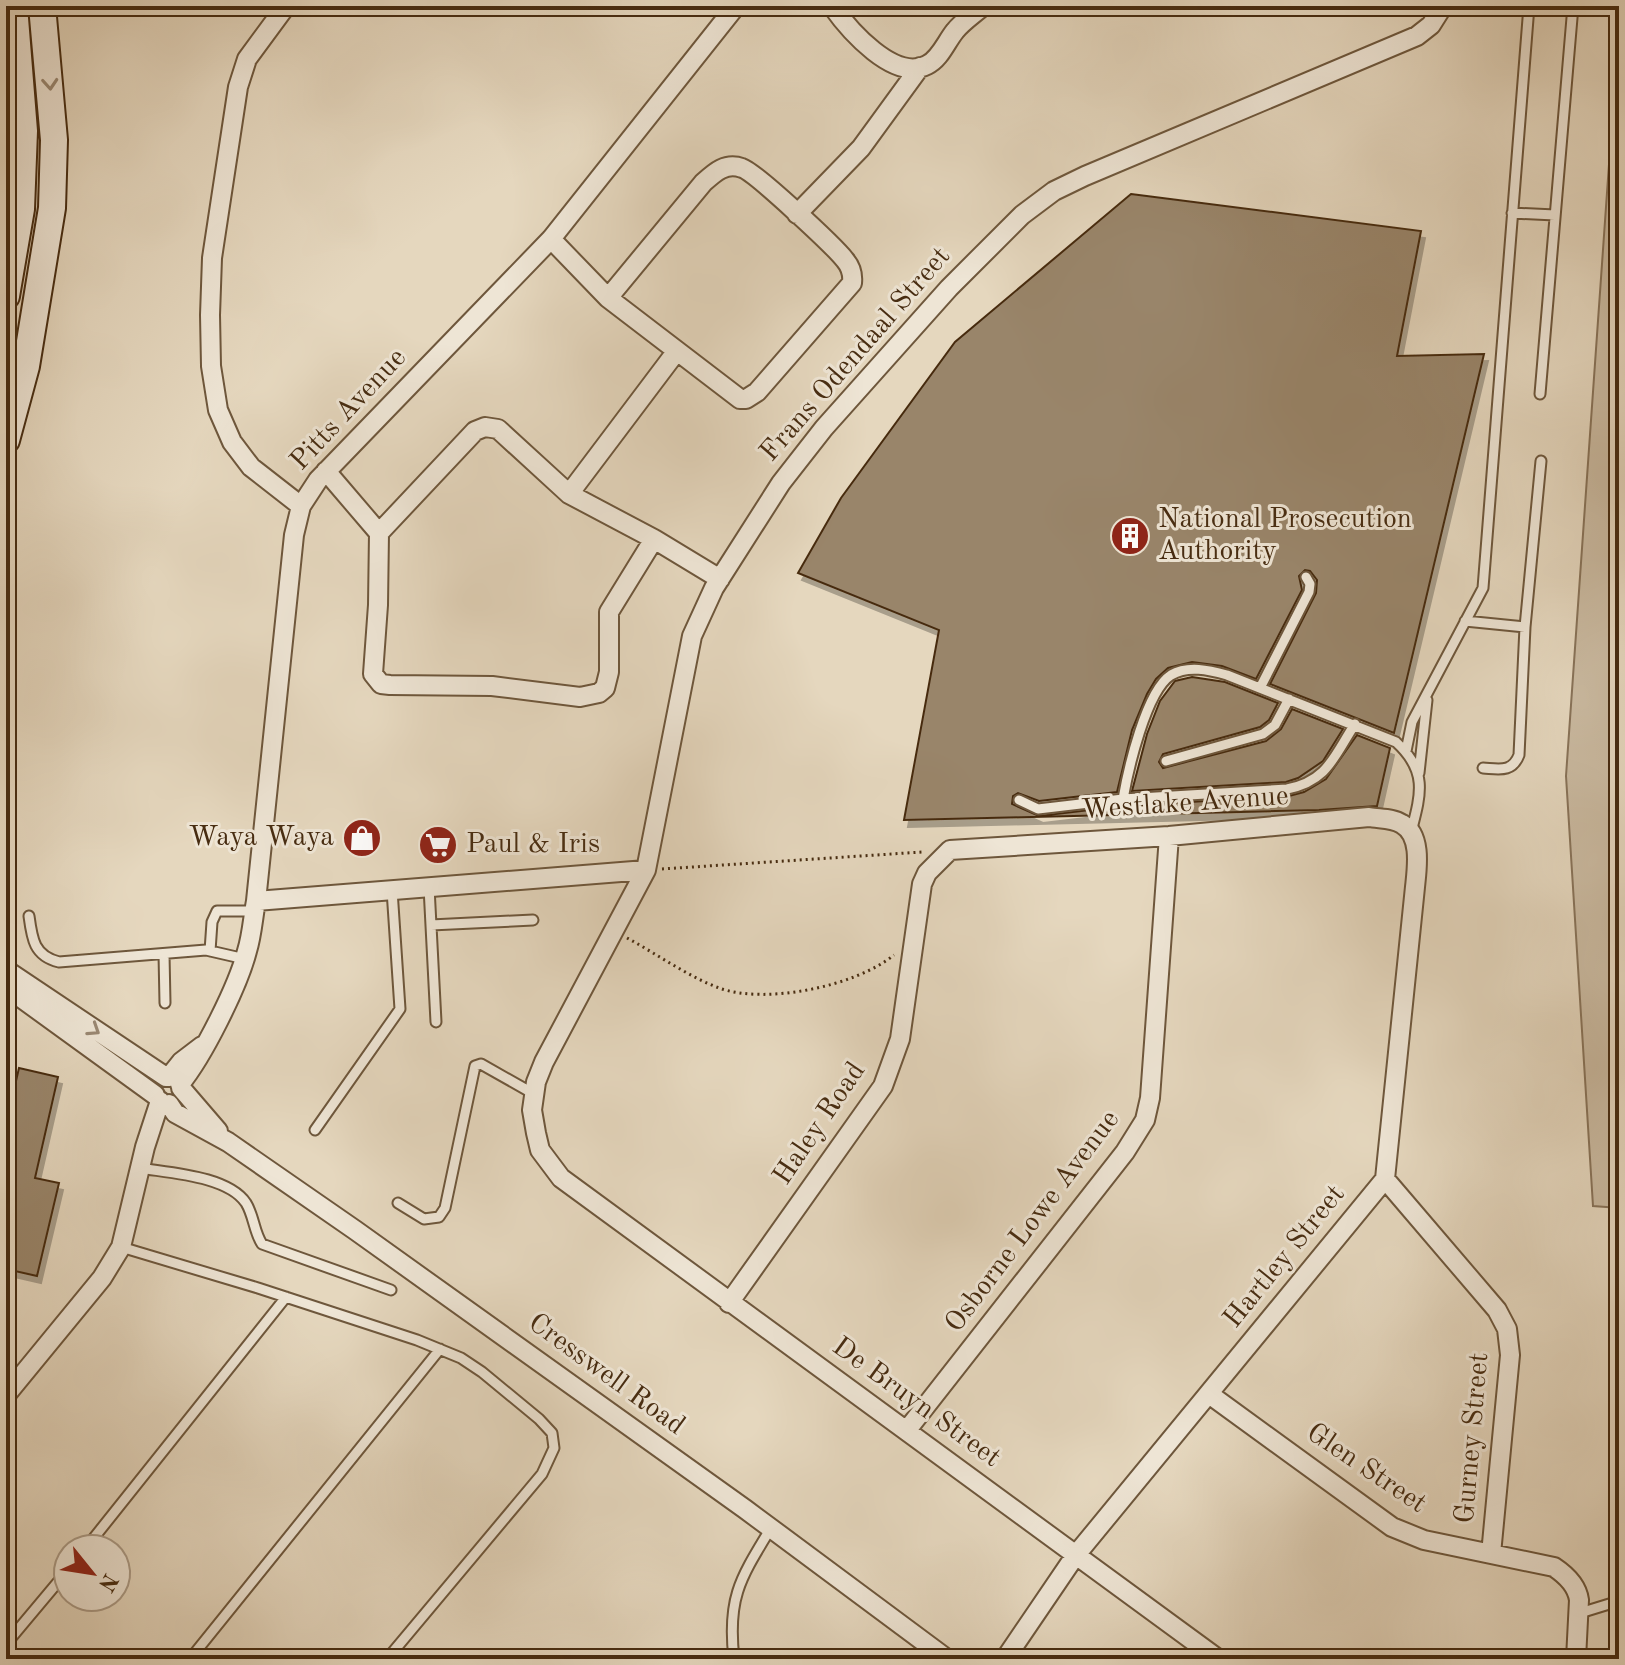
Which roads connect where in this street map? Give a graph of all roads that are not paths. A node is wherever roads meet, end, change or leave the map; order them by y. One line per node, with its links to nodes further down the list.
1 (14, 6): 15 (main road)
2 (42, 6): 19 (main road, one-way to 19)
3 (286, 6): 23 (street)
4 (736, 6): 14 (street, Pitts Avenue)
5 (832, 6): 10 (street)
6 (983, 6): 10 (street)
7 (1443, 6): 27 (street, Frans Odendaal Street)
8 (1529, 6): 11 (lane)
9 (1573, 6): 13 (lane)
10 (920, 67): 12 (street)
11 (1512, 213): 13 (lane); 28 (lane)
12 (797, 214): 16 (street); 17 (street)
13 (1555, 215): 18 (lane)
14 (551, 239): 16 (street); 21 (street, Pitts Avenue)
15 (6, 296)
16 (608, 298): 17 (street)
17 (676, 352): 22 (street)
18 (1540, 394)
19 (6, 440)
20 (1541, 461): 29 (lane)
21 (326, 471): 23 (street, Pitts Avenue); 24 (street)
22 (569, 494): 24 (street); 25 (street)
23 (301, 506): 46 (street, Pitts Avenue)
24 (379, 533): 25 (street)
25 (654, 539): 27 (street)
26 (1306, 577): 30 (lane)
27 (720, 579): 43 (street, Frans Odendaal Street)
28 (1465, 621): 29 (lane); 31 (lane)
29 (1525, 627): 36 (lane)
30 (1260, 688): 32 (lane); 38 (lane)
31 (1428, 693): 34 (lane); 37 (lane)
32 (1289, 699): 33 (lane); 35 (lane)
33 (1355, 724): 34 (lane); 38 (lane)
34 (1406, 751): 37 (lane)
35 (1166, 761)
36 (1483, 768)
37 (1419, 776): 40 (lane)
38 (1123, 799): 39 (lane)
39 (1019, 800)
40 (1404, 827): 41 (street, Westlake Avenue); 63 (street, Hartley Street)
41 (1169, 836): 42 (street, Westlake Avenue); 73 (street, Osborne Lowe Avenue)
42 (950, 850): 69 (street, Haley Road)
43 (646, 870): 44 (street); 58 (street, Frans Odendaal Street)
44 (429, 887): 45 (street); 49 (lane)
45 (392, 890): 46 (street); 60 (lane)
46 (255, 906): 50 (lane); 52 (street, Pitts Avenue)
47 (29, 916): 51 (lane)
48 (533, 920): 49 (lane)
49 (431, 925): 56 (lane)
50 (210, 951): 51 (lane); 52 (lane)
51 (164, 954): 55 (lane)
52 (245, 959): 57 (street, Pitts Avenue)
53 (6, 970): 57 (street, Cresswell Road, one-way to 57)
54 (6, 987): 59 (street, Cresswell Road)
55 (165, 1003)
56 (436, 1022)
57 (174, 1082): 59 (street, Pitts Avenue); 61 (street, Cresswell Road)
58 (534, 1094): 64 (street, Frans Odendaal Street); 65 (lane)
59 (161, 1100): 61 (street, Cresswell Road); 62 (street, Pitts Avenue)
60 (315, 1130)
61 (228, 1142): 74 (street, Cresswell Road)
62 (140, 1168): 66 (street, Pitts Avenue); 67 (lane)
63 (1385, 1179): 71 (street, Hartley Street); 76 (street, Gurney Street)
64 (581, 1194): 69 (street, De Bruyn Street)
65 (398, 1203)
66 (121, 1247): 68 (lane); 72 (street, Pitts Avenue)
67 (391, 1290)
68 (286, 1297): 70 (lane); 75 (lane)
69 (729, 1303): 73 (street, De Bruyn Street)
70 (440, 1349): 82 (lane); 83 (lane)
71 (1209, 1394): 76 (street, Glen Street); 77 (street, Hartley Street)
72 (6, 1395)
73 (907, 1430): 77 (street, De Bruyn Street)
74 (771, 1528): 84 (lane); 85 (street, Cresswell Road)
75 (98, 1533)
76 (1491, 1554): 80 (street, Glen Street)
77 (1075, 1556): 86 (street, Hartley Street); 87 (street, De Bruyn Street)
78 (52, 1589): 81 (lane)
79 (1619, 1601): 80 (lane)
80 (1580, 1613): 88 (street)
81 (6, 1644)
82 (190, 1659)
83 (387, 1659)
84 (734, 1659)
85 (947, 1659)
86 (1005, 1659)
87 (1218, 1659)
88 (1576, 1659)

